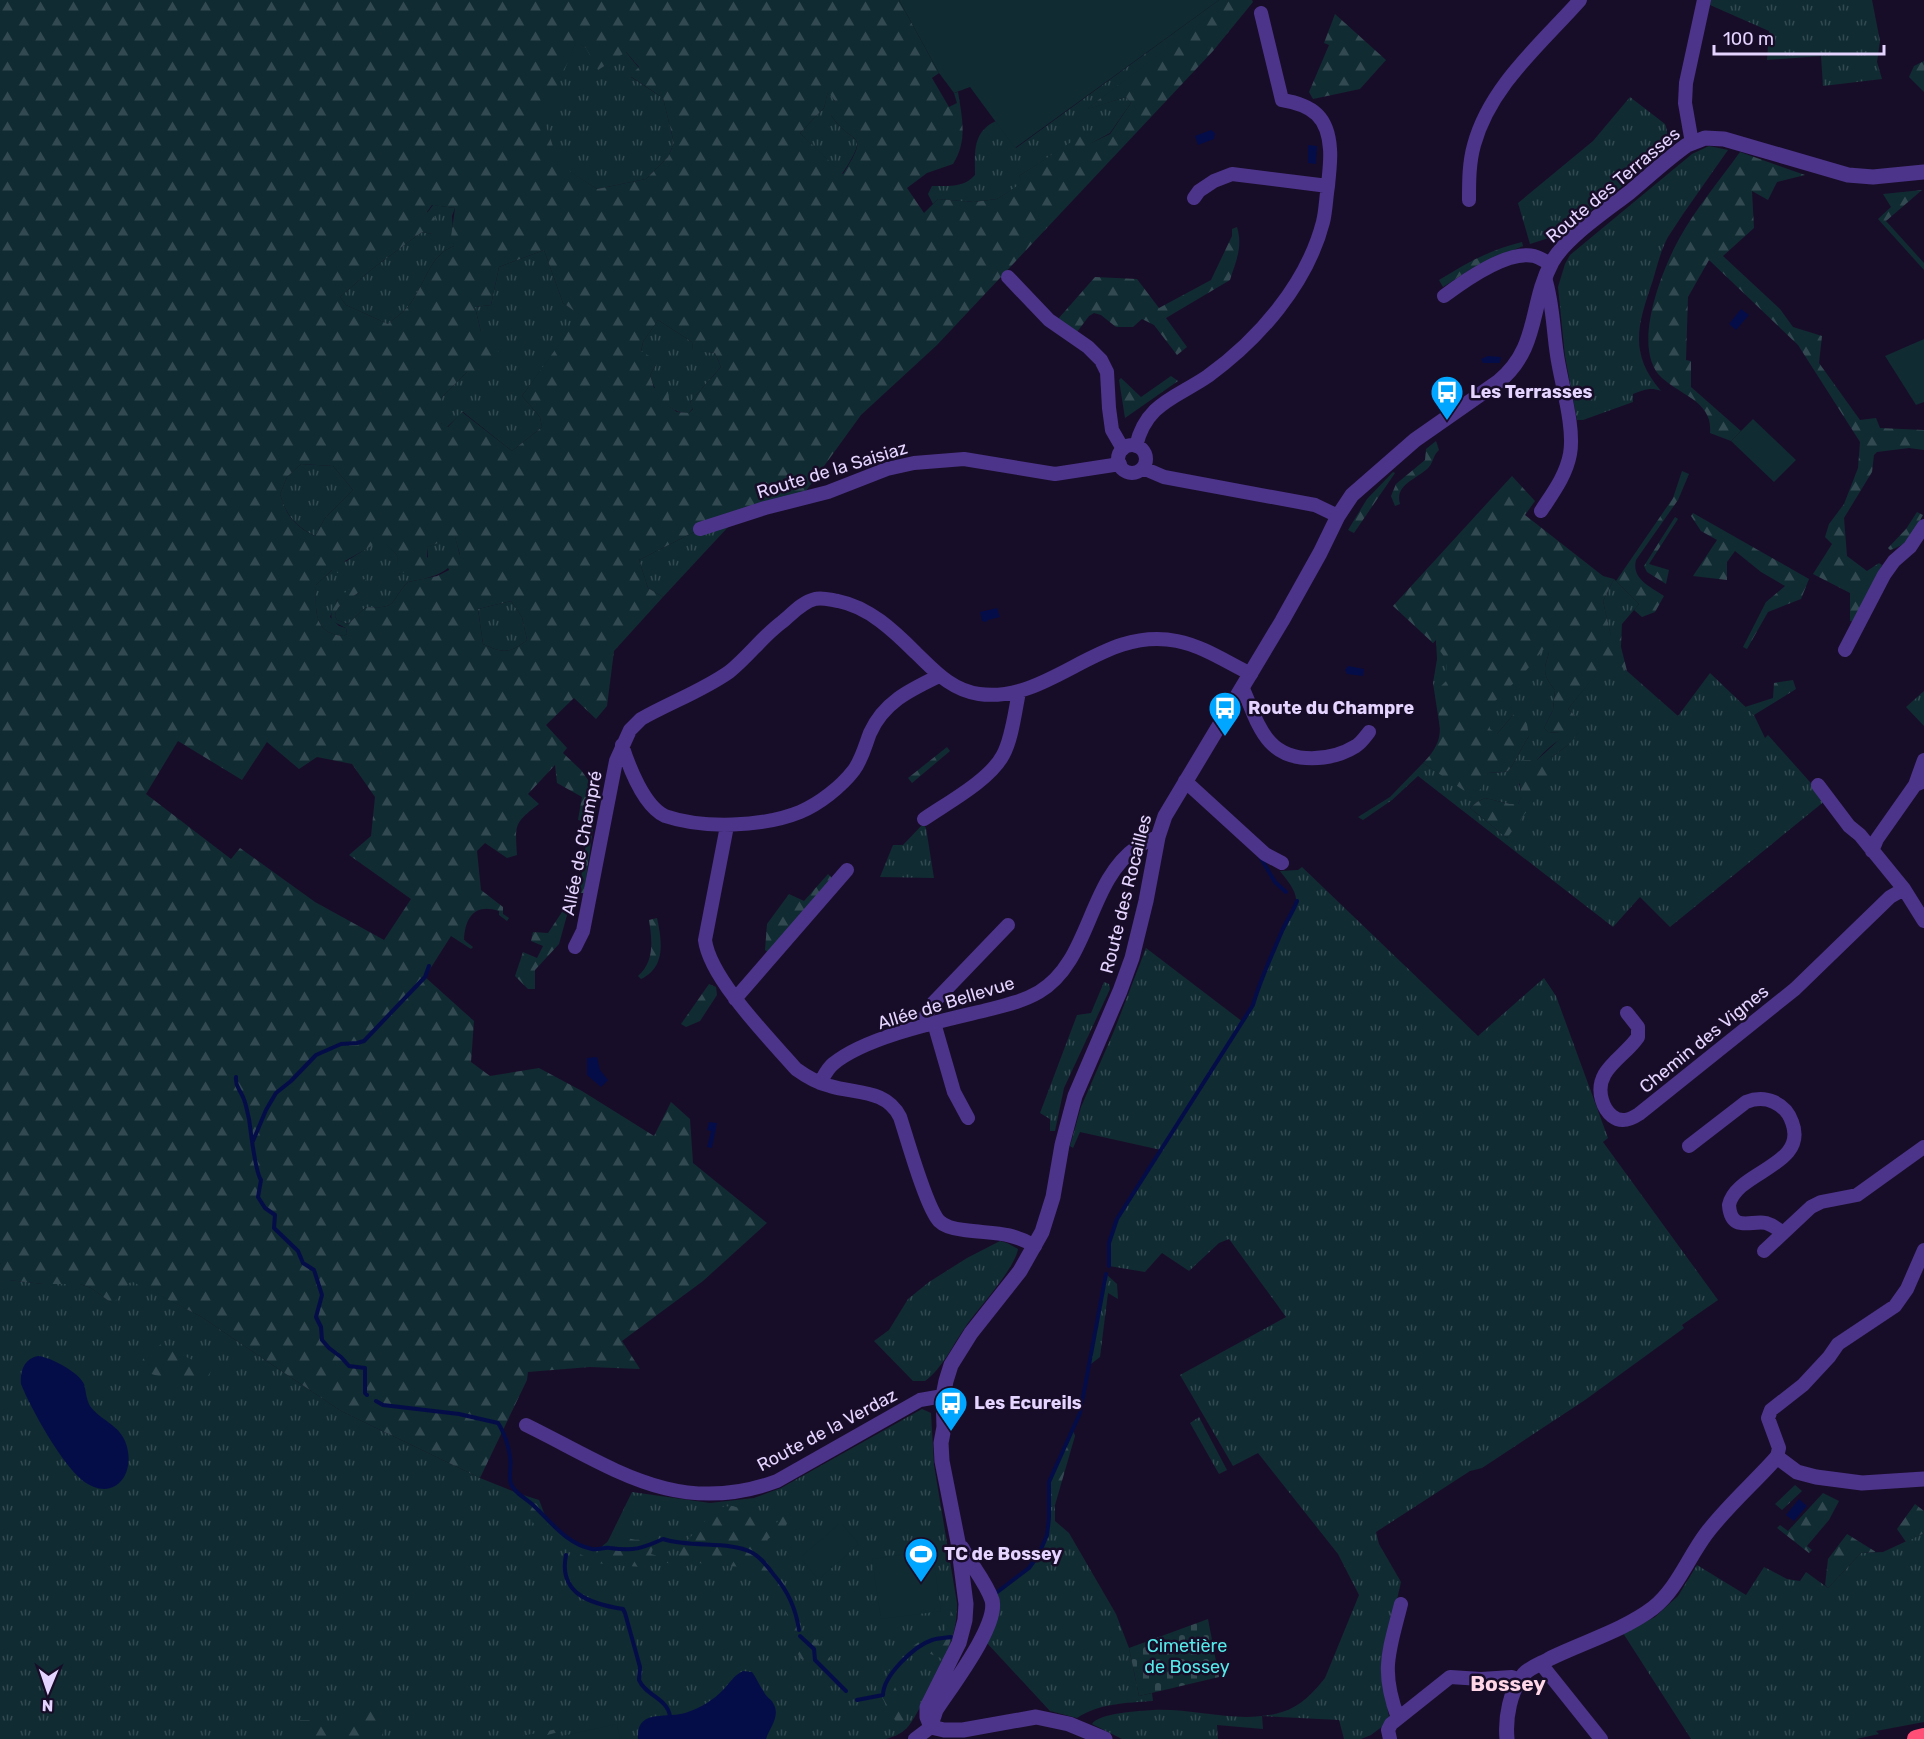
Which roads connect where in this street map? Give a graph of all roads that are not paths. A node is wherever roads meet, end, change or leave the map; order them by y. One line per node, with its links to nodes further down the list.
1 (1580, 0): 8 (street)
2 (1704, 0): 4 (street)
3 (1261, 13): 6 (street)
4 (1692, 142): 5 (street, Route des Terrasses); 9 (street, Route des Terrasses)
5 (1924, 172)
6 (1328, 186): 7 (street); 12 (street)
7 (1194, 198)
8 (1469, 200)
9 (1548, 272): 11 (street); 15 (street); 16 (street, Route des Rocailles)
10 (1008, 278): 12 (street)
11 (1444, 296)
12 (1130, 447): 13 (street); 14 (street)
13 (1120, 464): 14 (street); 18 (street, Route de la Saisiaz)
14 (1143, 468): 16 (street)
15 (1541, 512)
16 (1338, 516): 20 (street, Route des Rocailles)
17 (1924, 526): 19 (street)
18 (700, 530)
19 (1845, 650)
20 (1251, 674): 22 (street, Route des Rocailles); 23 (street)
21 (939, 676): 23 (street); 25 (street, Allée de Champré); 31 (street)
22 (1243, 689): 24 (street); 27 (street, Route des Rocailles)
23 (1019, 692): 30 (street)
24 (1369, 732)
25 (622, 745): 31 (street); 39 (street, Allée de Champré)
26 (1924, 760): 28 (street)
27 (1185, 781): 32 (street, Route des Rocailles); 34 (street)
28 (1920, 783): 33 (street)
29 (1818, 785): 33 (street)
30 (924, 819)
31 (727, 826): 40 (street)
32 (1158, 837): 42 (street, Allée de Bellevue); 48 (street, Route des Rocailles)
33 (1872, 851): 36 (street)
34 (1282, 863)
35 (847, 870): 40 (street)
36 (1904, 889): 37 (street); 41 (street, Chemin des Vignes)
37 (1924, 921)
38 (1008, 925): 42 (street)
39 (575, 946)
40 (735, 999): 43 (street)
41 (1627, 1013)
42 (931, 1024): 43 (street, Allée de Bellevue); 44 (street)
43 (820, 1083): 48 (street)
44 (968, 1118)
45 (1689, 1146): 47 (street)
46 (1924, 1147): 47 (street)
47 (1783, 1233): 50 (street)
48 (1035, 1246): 51 (street, Route des Rocailles)
49 (1924, 1250): 53 (street)
50 (1764, 1251)
51 (943, 1396): 52 (street, Route de la Verdaz); 55 (street, Route des Rocailles)
52 (526, 1425)
53 (1777, 1457): 54 (street); 57 (street)
54 (1924, 1479)
55 (958, 1542): 60 (street); 60 (street)
56 (1401, 1604): 59 (street)
57 (1541, 1664): 58 (street); 66 (street)
58 (1520, 1680): 59 (street); 65 (street)
59 (1398, 1718): 64 (street)
60 (931, 1727): 62 (street); 63 (street)
61 (1924, 1737): 67 (highway)
62 (915, 1739)
63 (1105, 1739)
64 (1390, 1739)
65 (1507, 1739)
66 (1601, 1739)
67 (1916, 1739)

